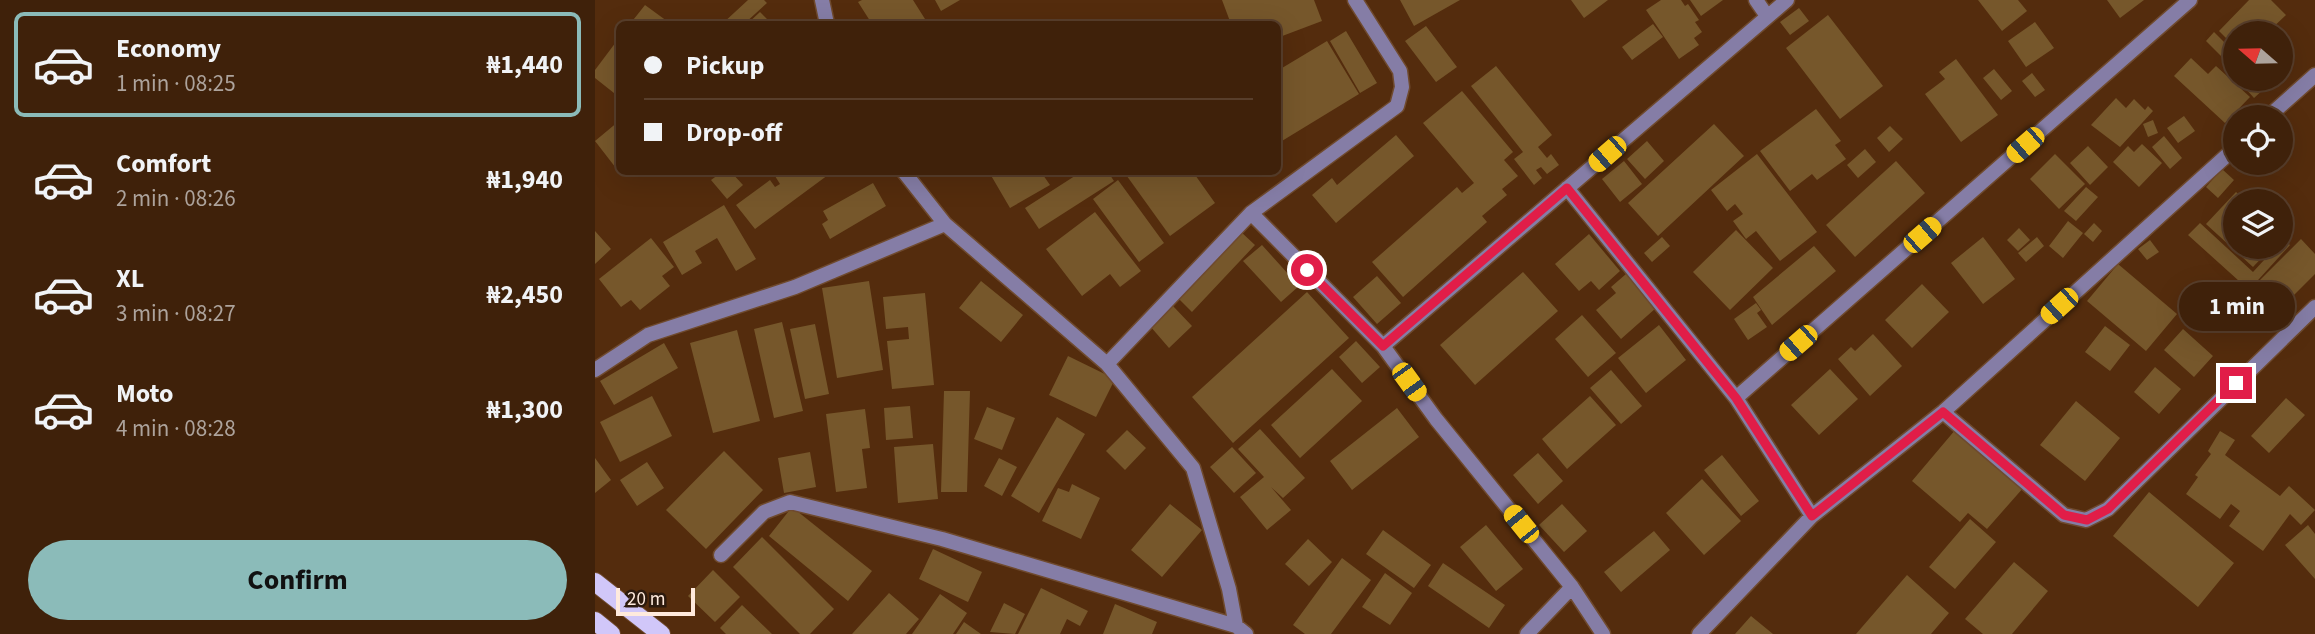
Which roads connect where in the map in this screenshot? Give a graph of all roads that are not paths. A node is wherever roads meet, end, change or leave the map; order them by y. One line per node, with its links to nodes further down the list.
1 (822, 0): 7 (street)
2 (1355, 0): 13 (street)
3 (1756, 0): 6 (street)
4 (1787, 0): 6 (street)
5 (2190, 0): 19 (street)
6 (1767, 16): 12 (street)
7 (826, 21)
8 (2315, 75): 9 (street)
9 (2281, 105)
10 (2223, 159): 20 (street)
11 (906, 175): 14 (street)
12 (1567, 188): 16 (street); 19 (street)
13 (1251, 212): 16 (street); 17 (street)
14 (945, 224): 17 (street); 18 (street)
15 (2315, 307): 20 (street)
16 (1383, 346): 24 (street)
17 (1108, 364): 26 (street)
18 (595, 370)
19 (1736, 398): 21 (street)
20 (1943, 412): 21 (street)
21 (1812, 516): 31 (street)
22 (721, 555): 26 (street)
23 (595, 582): 28 (main road)
24 (1572, 587): 29 (street); 30 (street)
25 (595, 621): 27 (main road)
26 (1241, 630)
27 (611, 634)
28 (661, 634)
29 (1527, 634)
30 (1603, 634)
31 (1699, 634)

